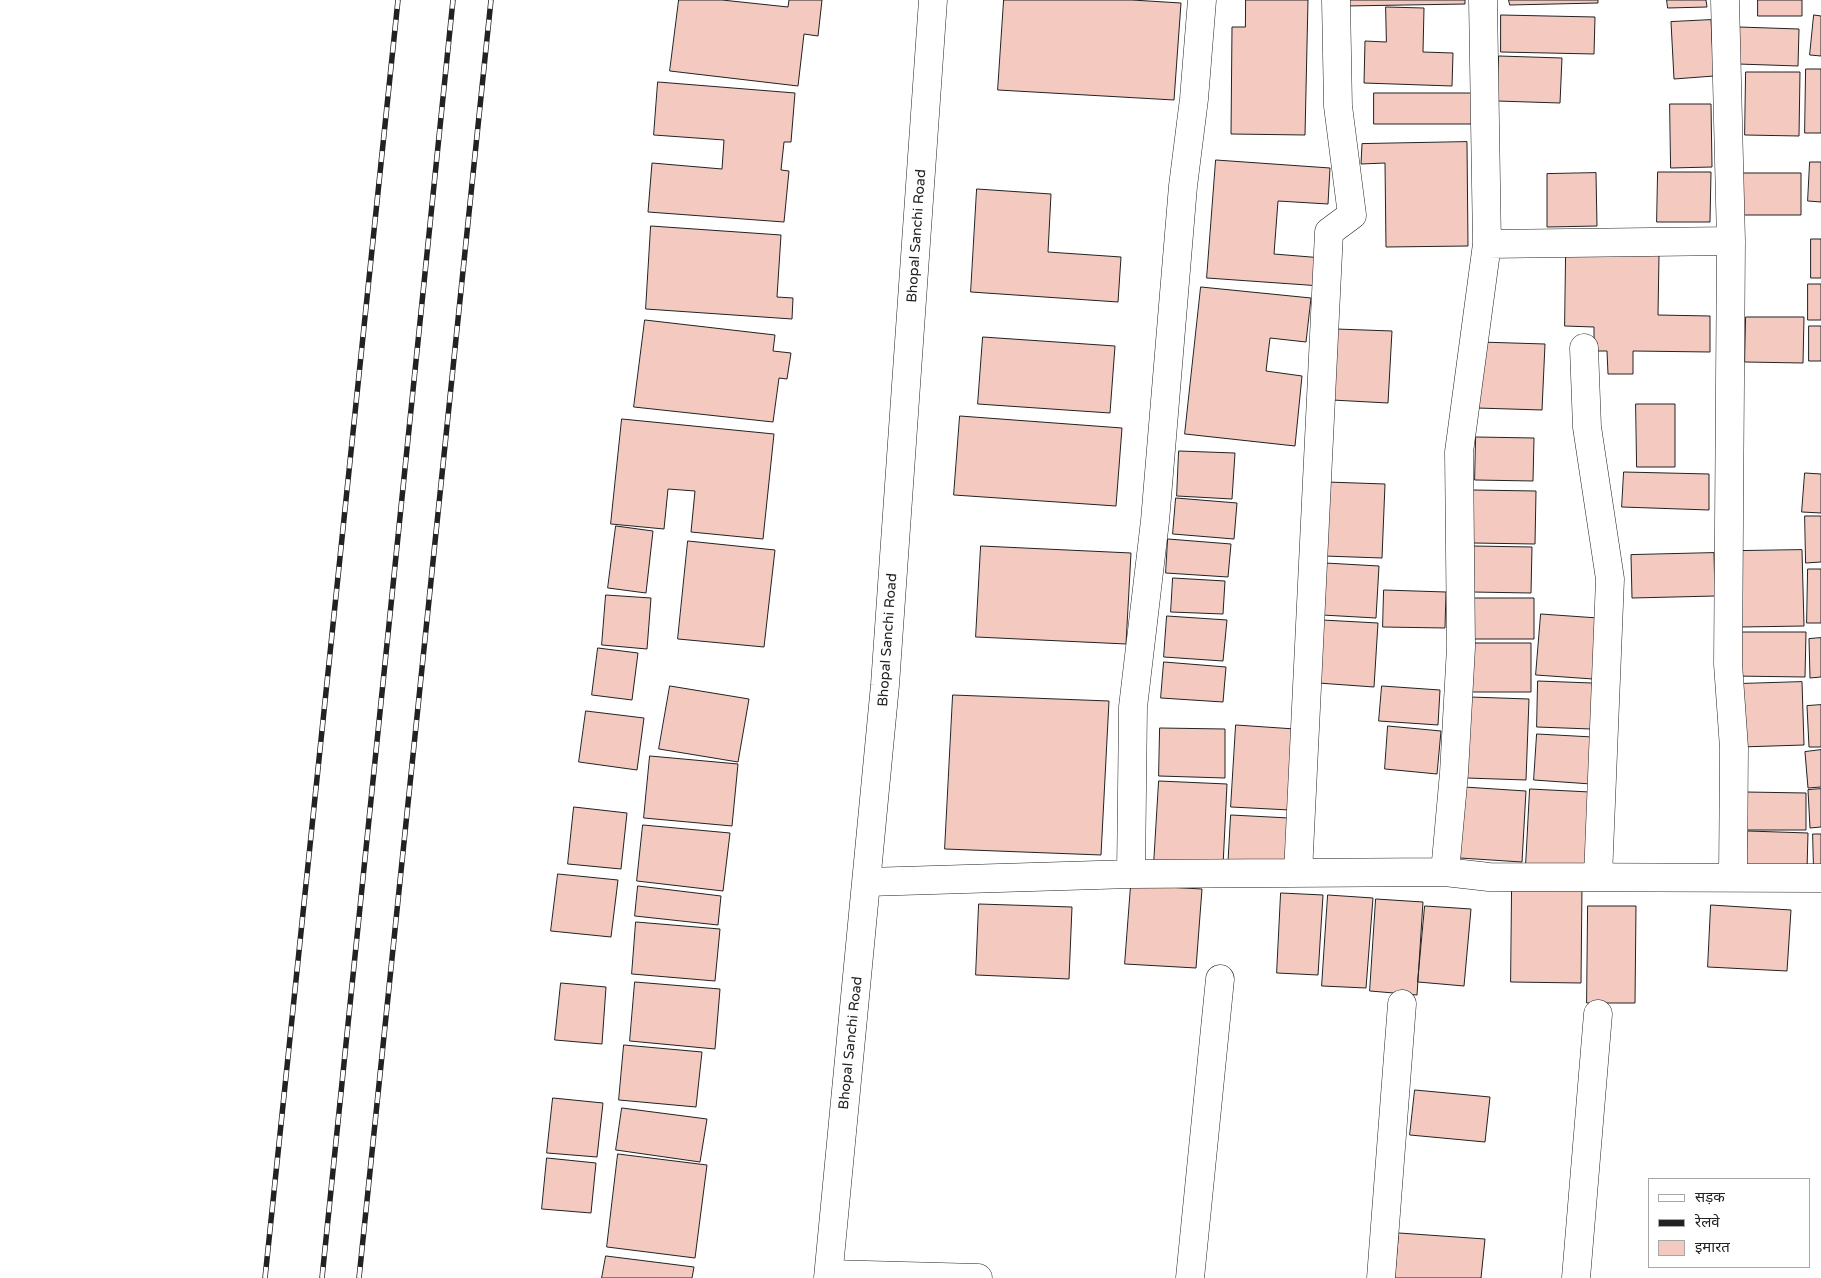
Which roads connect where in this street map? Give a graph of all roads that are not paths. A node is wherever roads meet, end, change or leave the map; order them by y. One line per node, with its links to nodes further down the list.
1 (933, 0): 15 (street, Bhopal Sanchi Road)
2 (1202, 0): 10 (street)
3 (1336, 0): 11 (street)
4 (1483, 0): 7 (street)
5 (1725, 0): 6 (street)
6 (1731, 241): 7 (street); 13 (street)
7 (1486, 244): 9 (street)
8 (1584, 348): 12 (street)
9 (1445, 872): 11 (street); 12 (street)
10 (1131, 874): 11 (street); 15 (street)
11 (1298, 874)
12 (1598, 877): 13 (street)
13 (1733, 877): 14 (street)
14 (1821, 878)
15 (867, 882): 19 (street, Bhopal Sanchi Road)
16 (1220, 979): 21 (street)
17 (1402, 1004): 22 (street)
18 (1598, 1014): 23 (street)
19 (829, 1276): 20 (street)
20 (978, 1278)
21 (1190, 1278)
22 (1380, 1278)
23 (1576, 1278)

